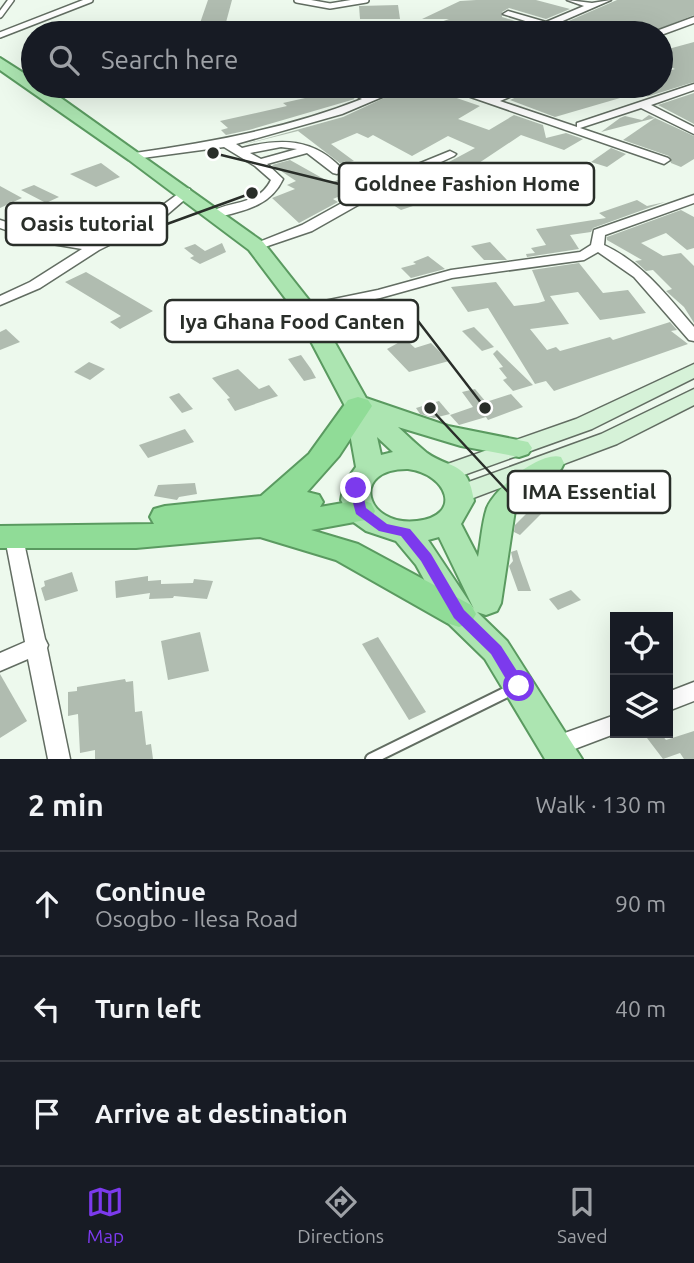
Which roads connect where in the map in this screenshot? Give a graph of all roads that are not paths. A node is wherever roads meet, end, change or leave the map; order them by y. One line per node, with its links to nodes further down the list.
1 (11, 0): 9 (lane)
2 (90, 0): 10 (lane)
3 (297, 0): 4 (lane)
4 (366, 0)
5 (571, 0): 7 (street)
6 (607, 0): 7 (street)
7 (592, 6): 12 (street)
8 (508, 14): 11 (street)
9 (0, 15)
10 (36, 21)
11 (533, 21)
12 (556, 21)
13 (694, 21): 16 (street)
14 (0, 27): 17 (lane)
15 (21, 27): 17 (lane)
16 (673, 28)
17 (16, 29): 18 (lane)
18 (0, 35)
19 (0, 63): 20 (main road)
20 (21, 77)
21 (694, 87): 22 (street)
22 (673, 94)
23 (51, 98): 36 (main road)
24 (482, 98): 28 (street)
25 (500, 98): 28 (street)
26 (663, 98): 29 (street)
27 (371, 99): 32 (street)
28 (492, 101): 37 (street)
29 (643, 105): 30 (street); 31 (street)
30 (581, 125)
31 (694, 131)
32 (226, 143): 34 (street); 36 (street)
33 (312, 149): 34 (street); 38 (street); 39 (street)
34 (239, 152): 38 (street)
35 (450, 155): 44 (street)
36 (135, 156): 40 (main road)
37 (664, 160)
38 (259, 163): 42 (street)
39 (337, 170)
40 (186, 192): 42 (main road); 45 (street)
41 (694, 199): 46 (street)
42 (215, 214): 44 (main road)
43 (0, 224): 45 (street)
44 (256, 246): 48 (main road)
45 (94, 247): 47 (street)
46 (597, 247): 48 (street); 49 (street)
47 (0, 302)
48 (305, 309): 52 (main road)
49 (694, 337)
50 (694, 370): 53 (main road)
51 (694, 396): 55 (main road)
52 (354, 401): 53 (main road); 54 (main road); 56 (main road); 59 (highway)
53 (519, 448): 57 (main road)
54 (420, 461): 56 (main road); 57 (main road)
55 (551, 463): 57 (main road); 63 (main road)
56 (370, 469): 58 (main road)
57 (453, 483): 60 (main road)
58 (358, 503): 59 (highway); 62 (main road)
59 (264, 516): 61 (highway); 63 (highway)
60 (446, 522): 62 (main road); 63 (main road)
61 (5, 532): 64 (street)
62 (406, 533): 63 (main road)
63 (473, 608): 66 (main road)
64 (38, 645): 65 (street); 71 (street)
65 (0, 662)
66 (519, 686): 70 (main road); 72 (lane)
67 (694, 691): 68 (street)
68 (673, 700)
69 (610, 727): 70 (street)
70 (560, 752)
71 (59, 759)
72 (371, 759)

